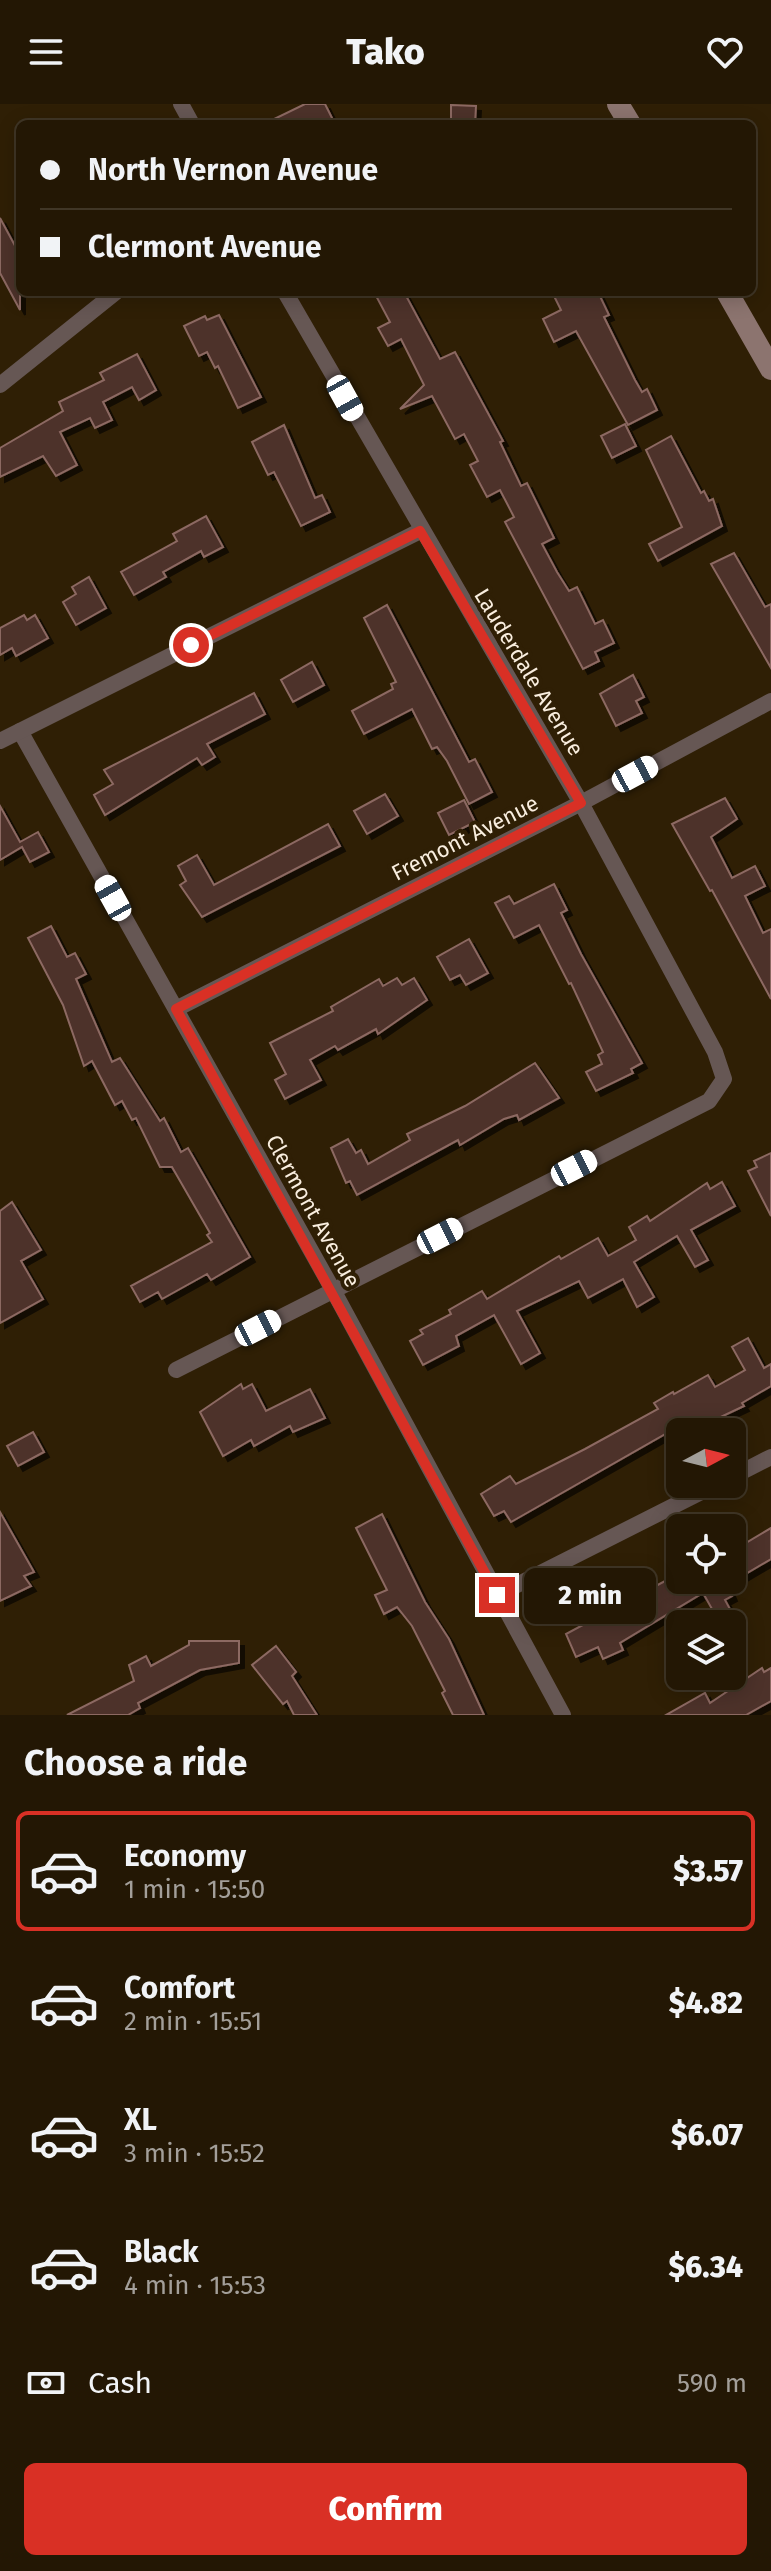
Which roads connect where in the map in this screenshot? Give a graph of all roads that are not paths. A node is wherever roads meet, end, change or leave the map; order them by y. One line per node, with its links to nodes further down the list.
1 (111, 296): 5 (street)
2 (287, 296): 6 (street, Lauderdale Avenue)
3 (729, 296): 4 (main road)
4 (771, 369)
5 (1, 382)
6 (420, 531): 8 (street); 10 (street, Lauderdale Avenue)
7 (771, 701): 10 (street, Fremont Avenue)
8 (20, 731): 9 (street); 11 (street, Clermont Avenue)
9 (0, 741)
10 (581, 803): 11 (street, Fremont Avenue); 12 (street, Lauderdale Avenue)
11 (176, 1009): 12 (street, Clermont Avenue)
12 (333, 1290): 13 (street); 17 (street, Clermont Avenue)
13 (176, 1370)
14 (771, 1457): 15 (street)
15 (746, 1470)
16 (689, 1498): 17 (street)
17 (497, 1595): 18 (street, Clermont Avenue)
18 (563, 1715)

